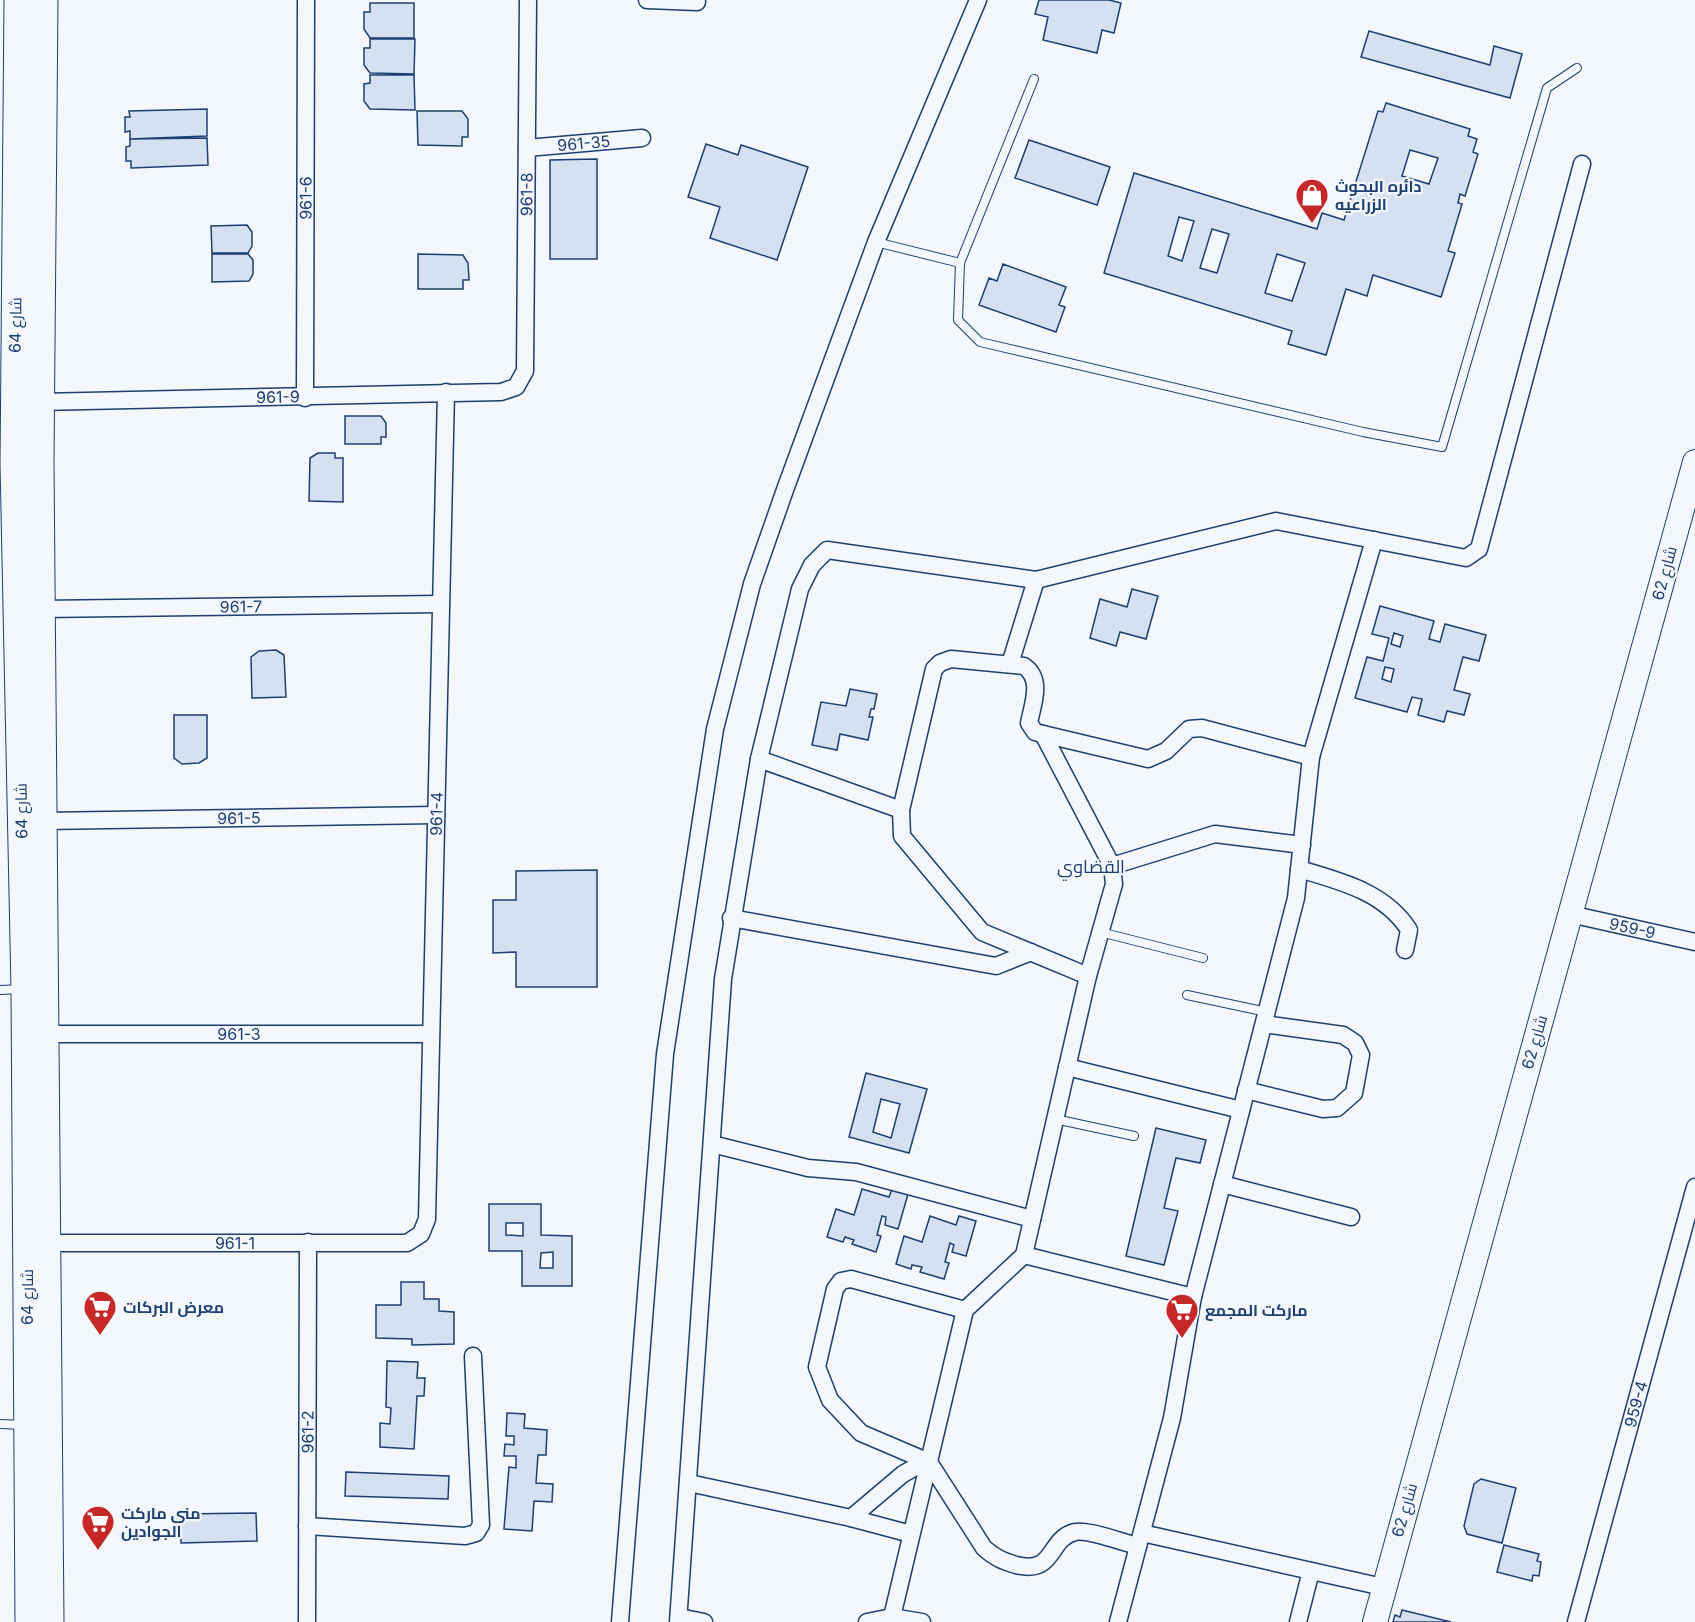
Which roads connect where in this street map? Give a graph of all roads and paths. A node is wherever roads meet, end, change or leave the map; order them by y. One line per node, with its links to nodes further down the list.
1 (18, 0): 42 (main road, شارع 64)
2 (44, 0): 18 (main road, شارع 64)
3 (306, 0): 17 (street, 961-6)
4 (528, 0): 11 (street, 961-8)
5 (647, 0): 7 (street)
6 (978, 0): 13 (street)
7 (697, 2)
8 (1577, 68): 14 (lane)
9 (1034, 79): 14 (lane)
10 (642, 138): 11 (street, 961-35)
11 (526, 148): 15 (street, 961-8)
12 (1582, 164): 20 (street)
13 (876, 242): 14 (lane); 79 (street)
14 (960, 263)
15 (516, 387): 16 (street, 961-9)
16 (446, 392): 17 (street, 961-9); 22 (street, 961-4)
17 (305, 398): 18 (street, 961-9)
18 (40, 402): 23 (main road, شارع 64)
19 (1695, 462): 34 (street, شارع 62)
20 (1374, 540): 21 (street); 26 (street)
21 (1036, 580): 24 (street); 27 (street)
22 (440, 604): 23 (street, 961-7); 29 (street, 961-4)
23 (41, 609): 30 (main road, شارع 64)
24 (1010, 664): 25 (street); 28 (street)
25 (1043, 734): 26 (street); 32 (street)
26 (1311, 757): 31 (street)
27 (759, 759): 28 (street); 35 (street)
28 (901, 810): 39 (street)
29 (436, 815): 30 (street, 961-5); 46 (street, 961-4)
30 (43, 821): 45 (main road, شارع 64)
31 (1302, 845): 32 (street); 33 (street)
32 (1112, 866): 36 (street)
33 (1299, 869): 38 (street); 44 (street)
34 (1570, 914): 37 (street, 959-9); 73 (street, شارع 62)
35 (731, 918): 39 (street); 52 (street)
36 (1100, 932): 40 (lane); 41 (street)
37 (1695, 942)
38 (1405, 950)
39 (1031, 952): 41 (street)
40 (1203, 958)
41 (1088, 976): 47 (street)
42 (13, 989): 65 (main road, شارع 64)
43 (1187, 995): 44 (lane)
44 (1265, 1018): 48 (street); 48 (street)
45 (45, 1034): 46 (street, 961-3); 59 (main road, شارع 64)
46 (431, 1034): 57 (street, 961-4)
47 (1067, 1067): 49 (street); 50 (street)
48 (1246, 1090): 49 (street)
49 (1241, 1110): 53 (street)
50 (1055, 1119): 51 (lane); 56 (street)
51 (1134, 1136)
52 (712, 1144): 56 (street); 67 (street)
53 (1222, 1184): 55 (street); 61 (street)
54 (1695, 1186): 86 (street, 959-4)
55 (1351, 1216)
56 (1032, 1219): 60 (street)
57 (421, 1234): 58 (street, 961-1)
58 (308, 1242): 59 (street, 961-1); 69 (street, 961-2)
59 (46, 1243): 77 (main road, شارع 64)
60 (1024, 1255): 61 (street); 62 (street)
61 (1193, 1297): 71 (street)
62 (965, 1310): 66 (street); 66 (street)
63 (473, 1356): 69 (street)
64 (0, 1424): 65 (lane)
65 (28, 1425): 76 (main road, شارع 64)
66 (927, 1461): 68 (street); 70 (street); 71 (street)
67 (689, 1483): 68 (street); 75 (street)
68 (851, 1518): 70 (street)
69 (307, 1526): 78 (street, 961-2)
70 (910, 1534): 74 (street)
71 (1140, 1539): 72 (street); 83 (street)
72 (1311, 1571): 73 (street); 84 (street)
73 (1383, 1587): 85 (street, شارع 62)
74 (892, 1617): 81 (street); 82 (street)
75 (679, 1619): 80 (street)
76 (29, 1622)
77 (50, 1622)
78 (307, 1622)
79 (620, 1622)
80 (704, 1622)
81 (867, 1622)
82 (922, 1622)
83 (1118, 1622)
84 (1298, 1622)
85 (1375, 1622)
86 (1576, 1622)

